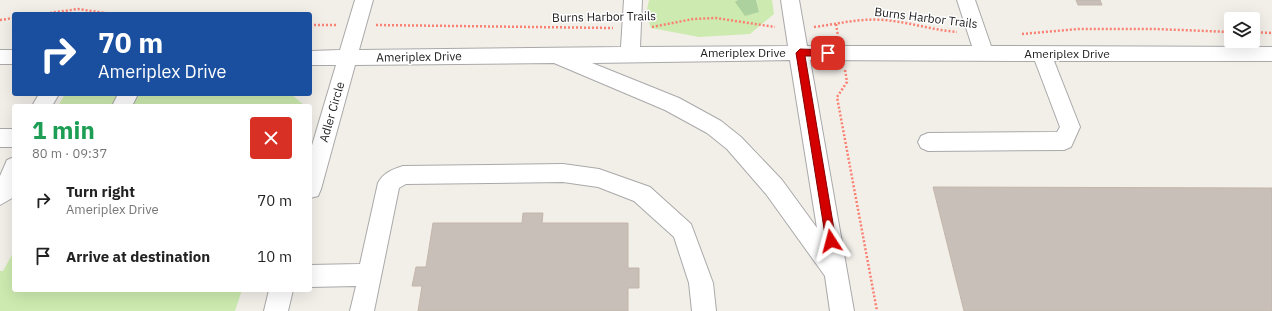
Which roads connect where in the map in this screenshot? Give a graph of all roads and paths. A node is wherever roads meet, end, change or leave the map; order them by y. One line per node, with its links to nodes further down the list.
1 (364, 0): 11 (street, Adler Circle)
2 (633, 0): 12 (street)
3 (790, 0): 13 (street)
4 (966, 0): 16 (street)
5 (56, 12): 6 (path)
6 (98, 12)
7 (12, 18): 8 (path)
8 (0, 20)
9 (836, 24): 13 (path, Burns Harbor Trails); 16 (path, Burns Harbor Trails); 20 (path)
10 (312, 25): 11 (path, Burns Harbor Trails)
11 (357, 25): 12 (path, Burns Harbor Trails); 29 (street, Adler Circle)
12 (631, 28): 13 (path, Burns Harbor Trails); 22 (street)
13 (796, 29): 19 (street)
14 (1224, 32): 18 (path)
15 (1260, 32): 17 (path)
16 (977, 33): 21 (street)
17 (1272, 33)
18 (1016, 34)
19 (800, 53): 20 (street, Ameriplex Drive); 22 (street, Ameriplex Drive); 36 (street)
20 (842, 53): 21 (street, Ameriplex Drive); 44 (path)
21 (984, 53): 23 (street, Ameriplex Drive)
22 (630, 54): 25 (street, Ameriplex Drive)
23 (1042, 54): 24 (street, Ameriplex Drive); 32 (street)
24 (1272, 54)
25 (553, 55): 29 (street, Ameriplex Drive); 36 (street)
26 (0, 57): 27 (street)
27 (12, 57)
28 (312, 58): 29 (street, Ameriplex Drive)
29 (347, 58): 34 (street, Adler Circle)
30 (0, 138): 31 (street)
31 (12, 138)
32 (928, 142)
33 (12, 172): 35 (street)
34 (312, 180)
35 (0, 196)
36 (836, 273): 43 (street)
37 (369, 275): 38 (street); 41 (street); 42 (street)
38 (312, 276)
39 (281, 292): 40 (street)
40 (276, 311)
41 (362, 311)
42 (704, 311)
43 (842, 311)
44 (877, 311)

